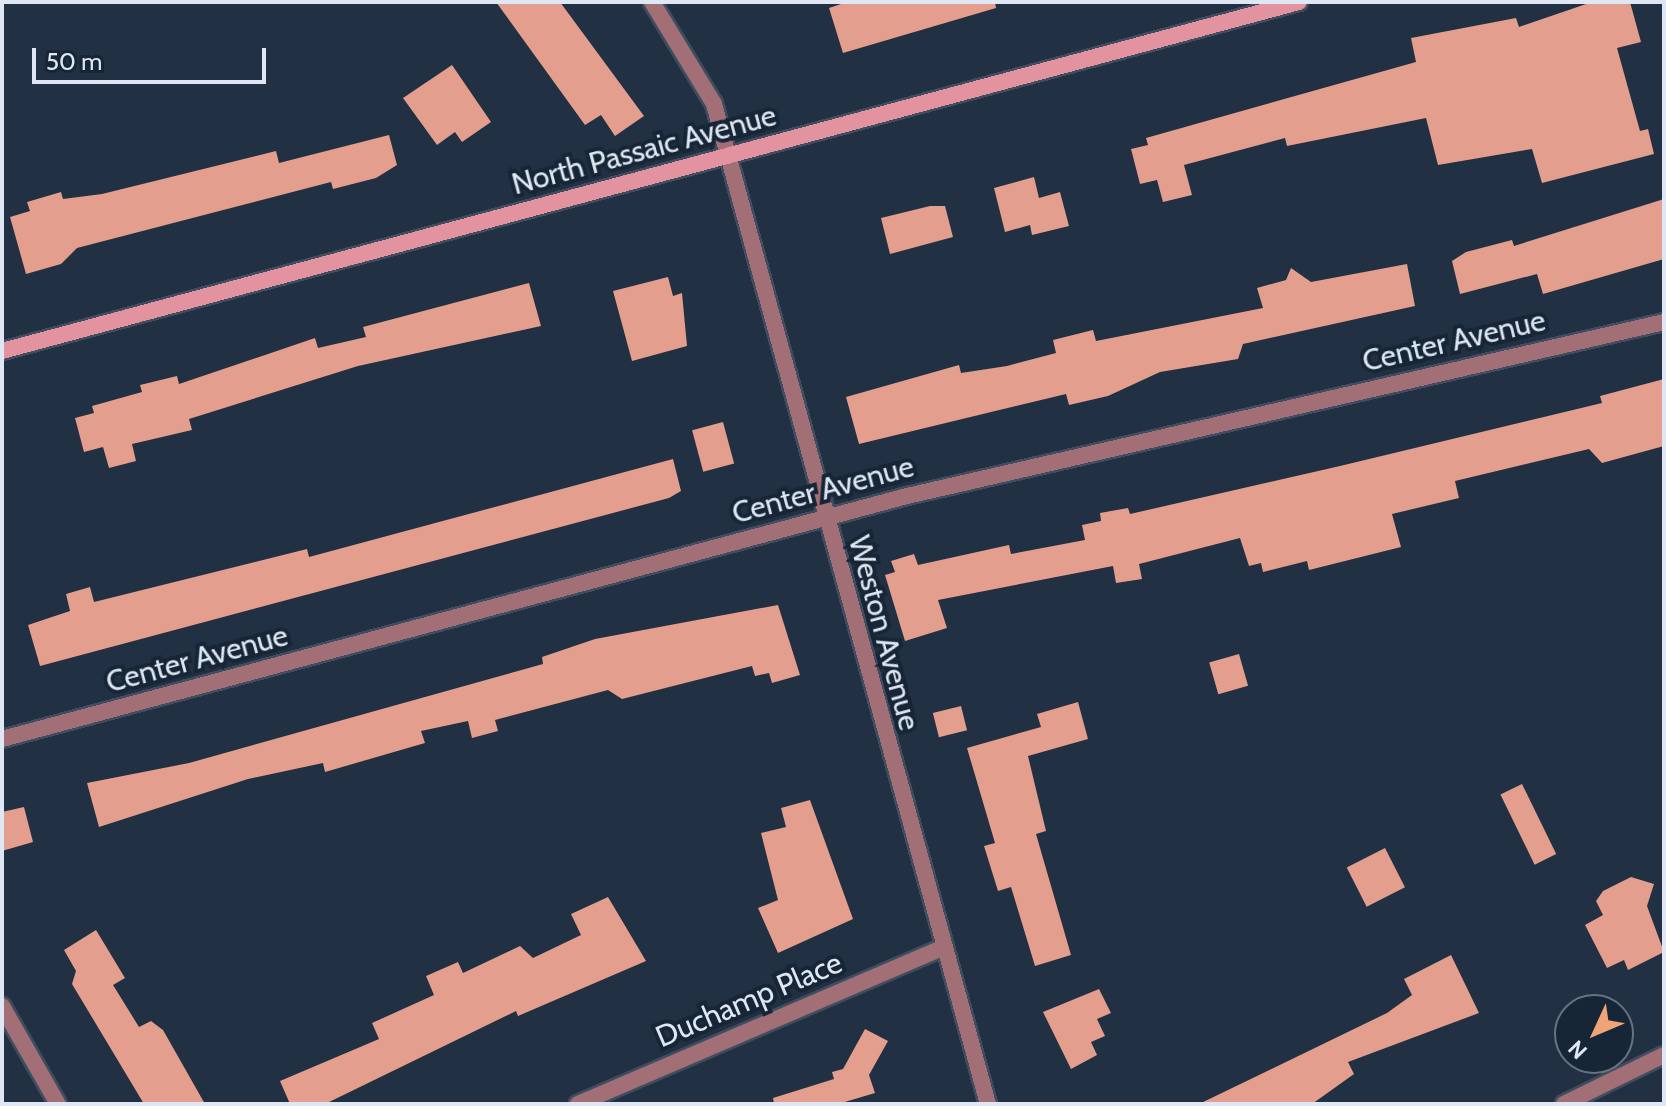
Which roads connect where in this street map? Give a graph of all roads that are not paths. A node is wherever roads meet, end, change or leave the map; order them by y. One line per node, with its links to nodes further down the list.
1 (652, 2): 3 (street, Weston Avenue)
2 (1299, 2): 3 (main road, North Passaic Avenue)
3 (730, 157): 5 (main road, North Passaic Avenue); 6 (street, Weston Avenue)
4 (1664, 322): 6 (street, Center Avenue)
5 (2, 351)
6 (825, 518): 7 (street, Center Avenue); 8 (street, Weston Avenue)
7 (2, 739)
8 (942, 948): 12 (street, Duchamp Place); 13 (street, Weston Avenue)
9 (2, 1006): 11 (street)
10 (1664, 1055): 14 (street)
11 (58, 1104)
12 (578, 1104)
13 (988, 1104)
14 (1564, 1104)

